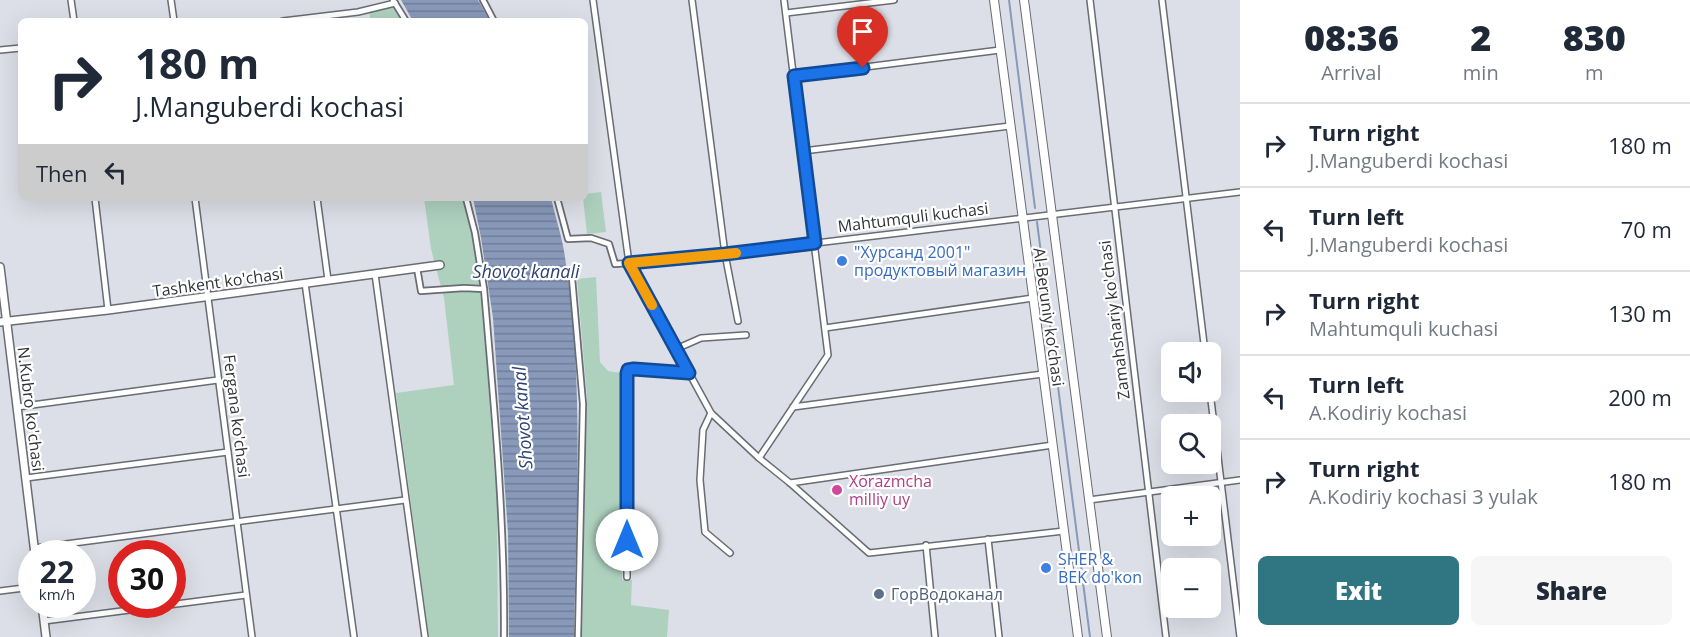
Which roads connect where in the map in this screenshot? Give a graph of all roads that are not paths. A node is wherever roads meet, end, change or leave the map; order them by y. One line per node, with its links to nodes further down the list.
1 (71, 0): 14 (street)
2 (171, 0): 15 (street)
3 (483, 0): 18 (street)
4 (593, 0): 37 (street)
5 (692, 0): 36 (street)
6 (784, 0): 13 (street)
7 (894, 0): 13 (street)
8 (994, 0): 21 (main road, Al-Beruniy ko’chasi)
9 (1024, 0): 33 (main road, Al-Beruniy ko’chasi)
10 (1090, 0): 32 (street, Zamahshariy ko'chasi)
11 (1162, 0): 26 (street)
12 (394, 1): 16 (street); 17 (street)
13 (786, 13): 22 (street)
14 (74, 18)
15 (174, 18)
16 (312, 18)
17 (404, 18)
18 (493, 18)
19 (18, 48): 20 (street)
20 (0, 50)
21 (1000, 50): 22 (street); 23 (main road, Al-Beruniy ko’chasi)
22 (794, 76): 24 (street)
23 (1010, 126): 24 (street); 34 (main road, Al-Beruniy ko’chasi)
24 (804, 151): 35 (street)
25 (1240, 192): 26 (street, Mahtumquli kuchasi)
26 (1186, 198): 32 (street, Mahtumquli kuchasi); 53 (street)
27 (95, 201): 48 (street)
28 (195, 201): 46 (street, Fergana ko'chasi)
29 (317, 201): 43 (street)
30 (467, 201): 45 (street)
31 (558, 201): 37 (street)
32 (1115, 206): 33 (street, Mahtumquli kuchasi); 69 (street, Zamahshariy ko'chasi)
33 (1052, 213): 34 (street, Mahtumquli kuchasi); 71 (main road, Al-Beruniy ko’chasi)
34 (1023, 217): 35 (street, Mahtumquli kuchasi); 47 (main road, Al-Beruniy ko’chasi)
35 (815, 243): 36 (street, Mahtumquli kuchasi); 51 (street)
36 (725, 254): 37 (street, Mahtumquli kuchasi); 49 (street)
37 (629, 263): 54 (street)
38 (440, 265): 40 (street, Tashkent ko'chasi)
39 (0, 267): 50 (street, N.Kubro ko'chasi)
40 (417, 268): 41 (street, Tashkent ko'chasi); 45 (street)
41 (375, 274): 43 (street, Tashkent ko'chasi); 70 (street)
42 (573, 278): 91 (street)
43 (328, 280): 44 (street, Tashkent ko'chasi)
44 (305, 283): 46 (street, Tashkent ko'chasi); 72 (street)
45 (484, 289): 90 (street)
46 (208, 297): 48 (street, Tashkent ko'chasi); 57 (street, Fergana ko'chasi)
47 (1033, 298): 51 (street); 56 (main road, Al-Beruniy ko’chasi)
48 (108, 310): 50 (street, Tashkent ko'chasi)
49 (738, 321)
50 (3, 322): 59 (street, N.Kubro ko'chasi)
51 (825, 328): 60 (street)
52 (746, 335): 54 (street)
53 (1204, 342)
54 (676, 349): 55 (street)
55 (689, 373): 61 (street); 80 (street)
56 (1043, 374): 60 (street); 62 (main road, Al-Beruniy ko’chasi)
57 (218, 380): 59 (street); 63 (street, Fergana ko'chasi)
58 (1211, 402): 67 (street)
59 (17, 407): 65 (street, N.Kubro ko'chasi)
60 (793, 407): 64 (street)
61 (711, 413): 64 (street); 79 (street)
62 (1053, 445): 68 (street); 74 (main road, Al-Beruniy ko’chasi)
63 (228, 452): 65 (street); 73 (street, Fergana ko'chasi)
64 (759, 458): 68 (street)
65 (26, 478): 76 (street, N.Kubro ko'chasi)
66 (1240, 480): 67 (street)
67 (1221, 482): 69 (street); 97 (street)
68 (790, 483): 78 (street)
69 (1148, 492): 71 (street); 96 (street, Zamahshariy ko'chasi)
70 (405, 500): 72 (street); 89 (street)
71 (1089, 500): 95 (main road, Al-Beruniy ko’chasi)
72 (336, 509): 73 (street); 88 (street)
73 (237, 522): 77 (street); 83 (street, Fergana ko'chasi)
74 (1064, 531): 75 (street); 94 (main road, Al-Beruniy ko’chasi)
75 (988, 539): 78 (street); 93 (street)
76 (34, 540)
77 (96, 542)
78 (926, 546): 92 (street)
79 (730, 553)
80 (627, 577)
81 (18, 589): 82 (street)
82 (0, 591)
83 (246, 595): 85 (street); 87 (street, Fergana ko'chasi)
84 (44, 618): 85 (street)
85 (44, 621): 86 (street)
86 (46, 637)
87 (252, 637)
88 (354, 637)
89 (425, 637)
90 (504, 637)
91 (578, 637)
92 (935, 637)
93 (999, 637)
94 (1078, 637)
95 (1107, 637)
96 (1166, 637)
97 (1240, 637)

